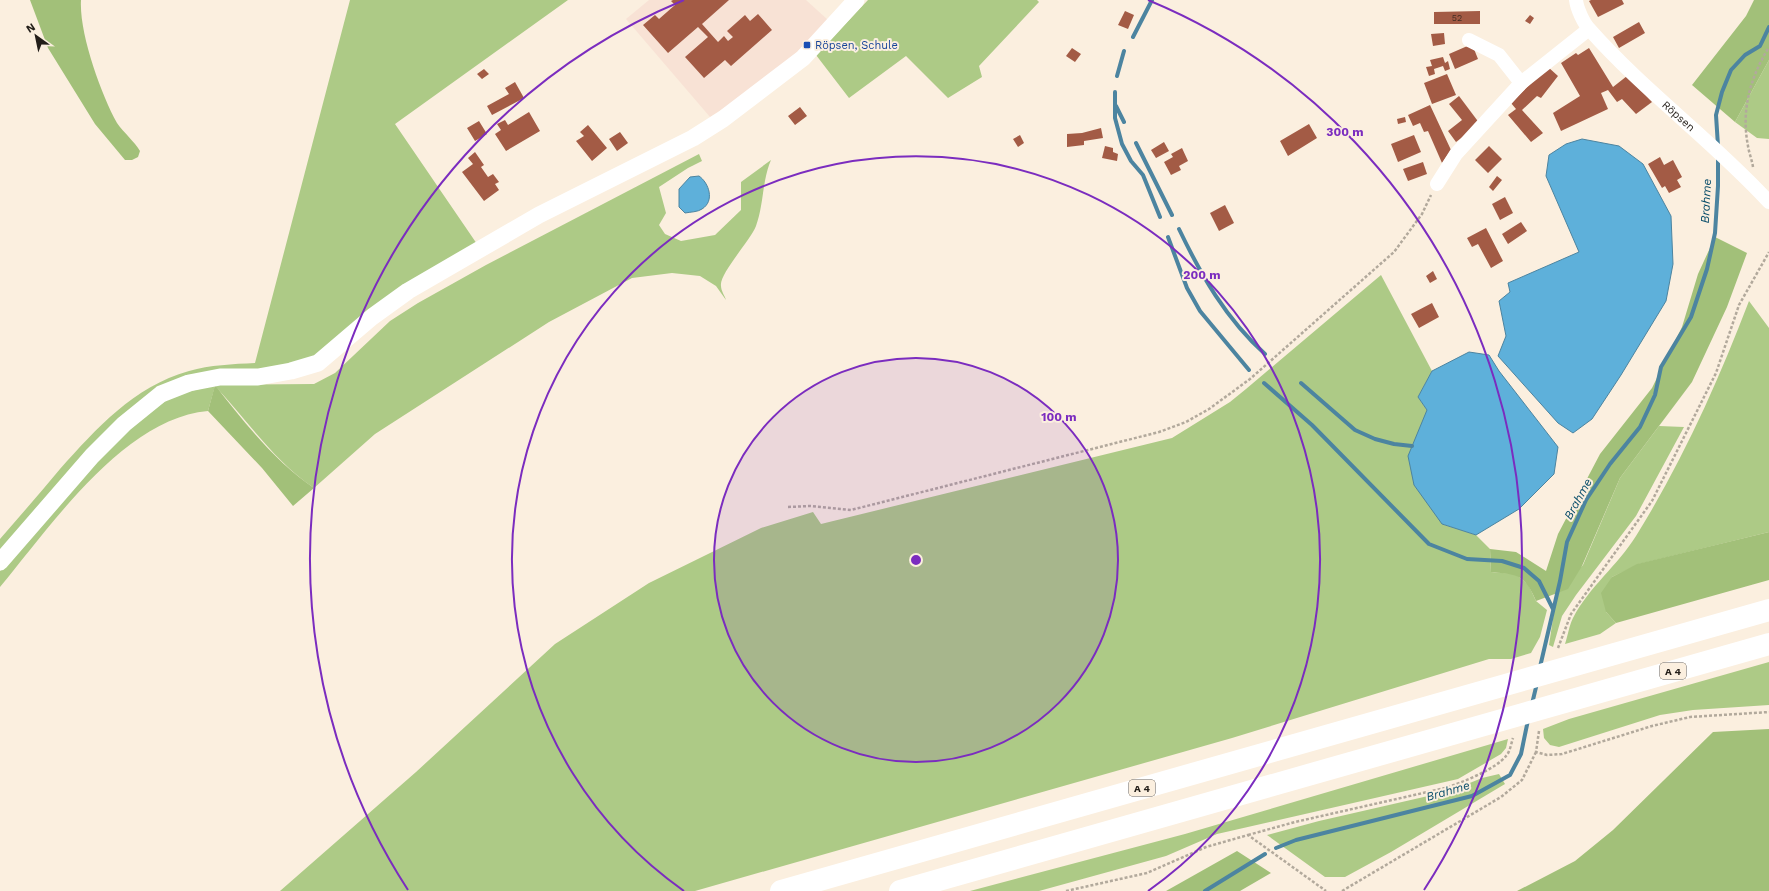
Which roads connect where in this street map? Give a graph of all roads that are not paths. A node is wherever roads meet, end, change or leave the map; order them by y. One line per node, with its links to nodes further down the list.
1 (856, 0): 8 (street)
2 (1576, 0): 3 (street, Röpsen)
3 (1589, 29): 5 (street); 7 (street, Röpsen)
4 (1469, 40): 5 (street)
5 (1521, 83): 6 (street)
6 (1437, 184)
7 (1769, 202)
8 (0, 562)
9 (1769, 610): 11 (highway, A 4)
10 (1769, 644): 12 (highway, A 4)
11 (780, 891)
12 (900, 891)

